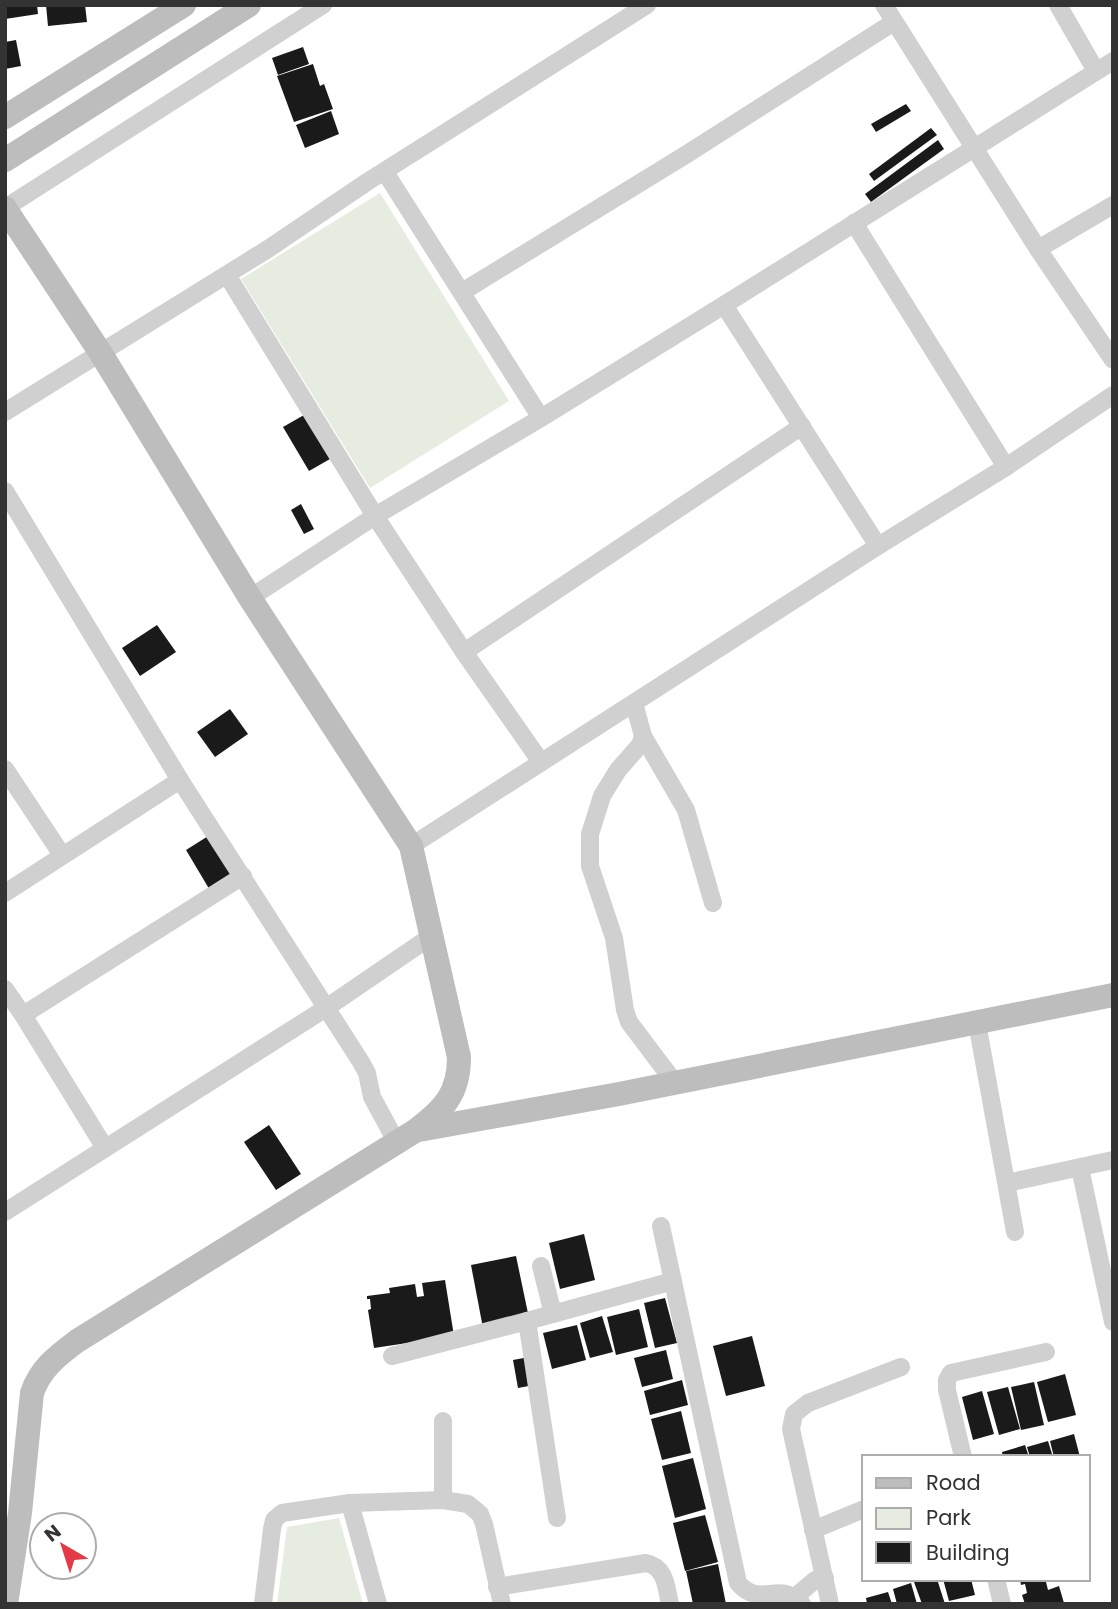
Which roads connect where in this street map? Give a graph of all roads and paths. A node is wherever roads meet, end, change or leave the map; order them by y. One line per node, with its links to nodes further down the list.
1 (184, 5): 10 (street)
2 (249, 5): 12 (street)
3 (323, 5): 15 (street)
4 (648, 5): 13 (street)
5 (884, 5): 7 (street)
6 (1058, 5): 9 (street)
7 (894, 22): 11 (street); 19 (street)
8 (1113, 61): 9 (street)
9 (1096, 71): 11 (street)
10 (5, 117)
11 (975, 146): 16 (street); 17 (street)
12 (5, 160)
13 (385, 172): 18 (street); 19 (street)
14 (1113, 205): 17 (street)
15 (5, 208): 21 (street)
16 (854, 223): 20 (street); 27 (street)
17 (1038, 249): 22 (street)
18 (227, 275): 21 (street); 29 (street)
19 (462, 292): 25 (street)
20 (724, 305): 25 (street); 26 (street)
21 (100, 352): 24 (street); 31 (street)
22 (1111, 354)
23 (1113, 396): 27 (street)
24 (5, 412)
25 (541, 418): 29 (street)
26 (802, 426): 30 (street); 32 (street)
27 (1006, 467): 30 (street)
28 (5, 491): 37 (street)
29 (375, 516): 31 (street); 32 (street)
30 (878, 546): 33 (street)
31 (250, 598): 38 (street)
32 (464, 652): 35 (street)
33 (634, 703): 34 (street); 35 (street)
34 (643, 736): 42 (street); 49 (street)
35 (541, 762): 38 (street)
36 (5, 769): 39 (street)
37 (180, 780): 39 (street); 40 (street)
38 (411, 846): 43 (street)
39 (62, 855): 41 (street)
40 (243, 876): 46 (street); 47 (street)
41 (5, 893)
42 (713, 903)
43 (433, 935): 46 (street); 50 (street)
44 (5, 989): 47 (street)
45 (1113, 995): 48 (street)
46 (326, 1008): 50 (street); 51 (street)
47 (23, 1014): 51 (street)
48 (977, 1023): 49 (street); 54 (street)
49 (674, 1083): 50 (street)
50 (406, 1137): 77 (street)
51 (105, 1149): 55 (street)
52 (1113, 1160): 53 (street)
53 (1080, 1168): 54 (street); 60 (street)
54 (1007, 1183): 57 (street)
55 (5, 1212)
56 (661, 1226): 59 (street)
57 (1016, 1232)
58 (541, 1266): 61 (street)
59 (673, 1280): 61 (street); 78 (street)
60 (1110, 1288): 63 (street)
61 (553, 1314): 62 (street)
62 (527, 1321): 65 (street); 72 (street)
63 (1113, 1322)
64 (1046, 1352): 68 (street)
65 (392, 1356)
66 (901, 1367): 73 (street)
67 (443, 1421): 69 (street)
68 (963, 1455)
69 (443, 1500): 70 (street); 76 (street)
70 (350, 1503): 79 (street); 80 (street)
71 (862, 1510): 73 (street)
72 (557, 1518)
73 (813, 1530): 74 (street)
74 (825, 1578): 78 (street); 82 (street)
75 (996, 1581): 83 (street)
76 (499, 1595): 81 (street)
77 (6, 1598)
78 (798, 1600)
79 (263, 1604)
80 (378, 1604)
81 (670, 1604)
82 (830, 1604)
83 (1002, 1604)

